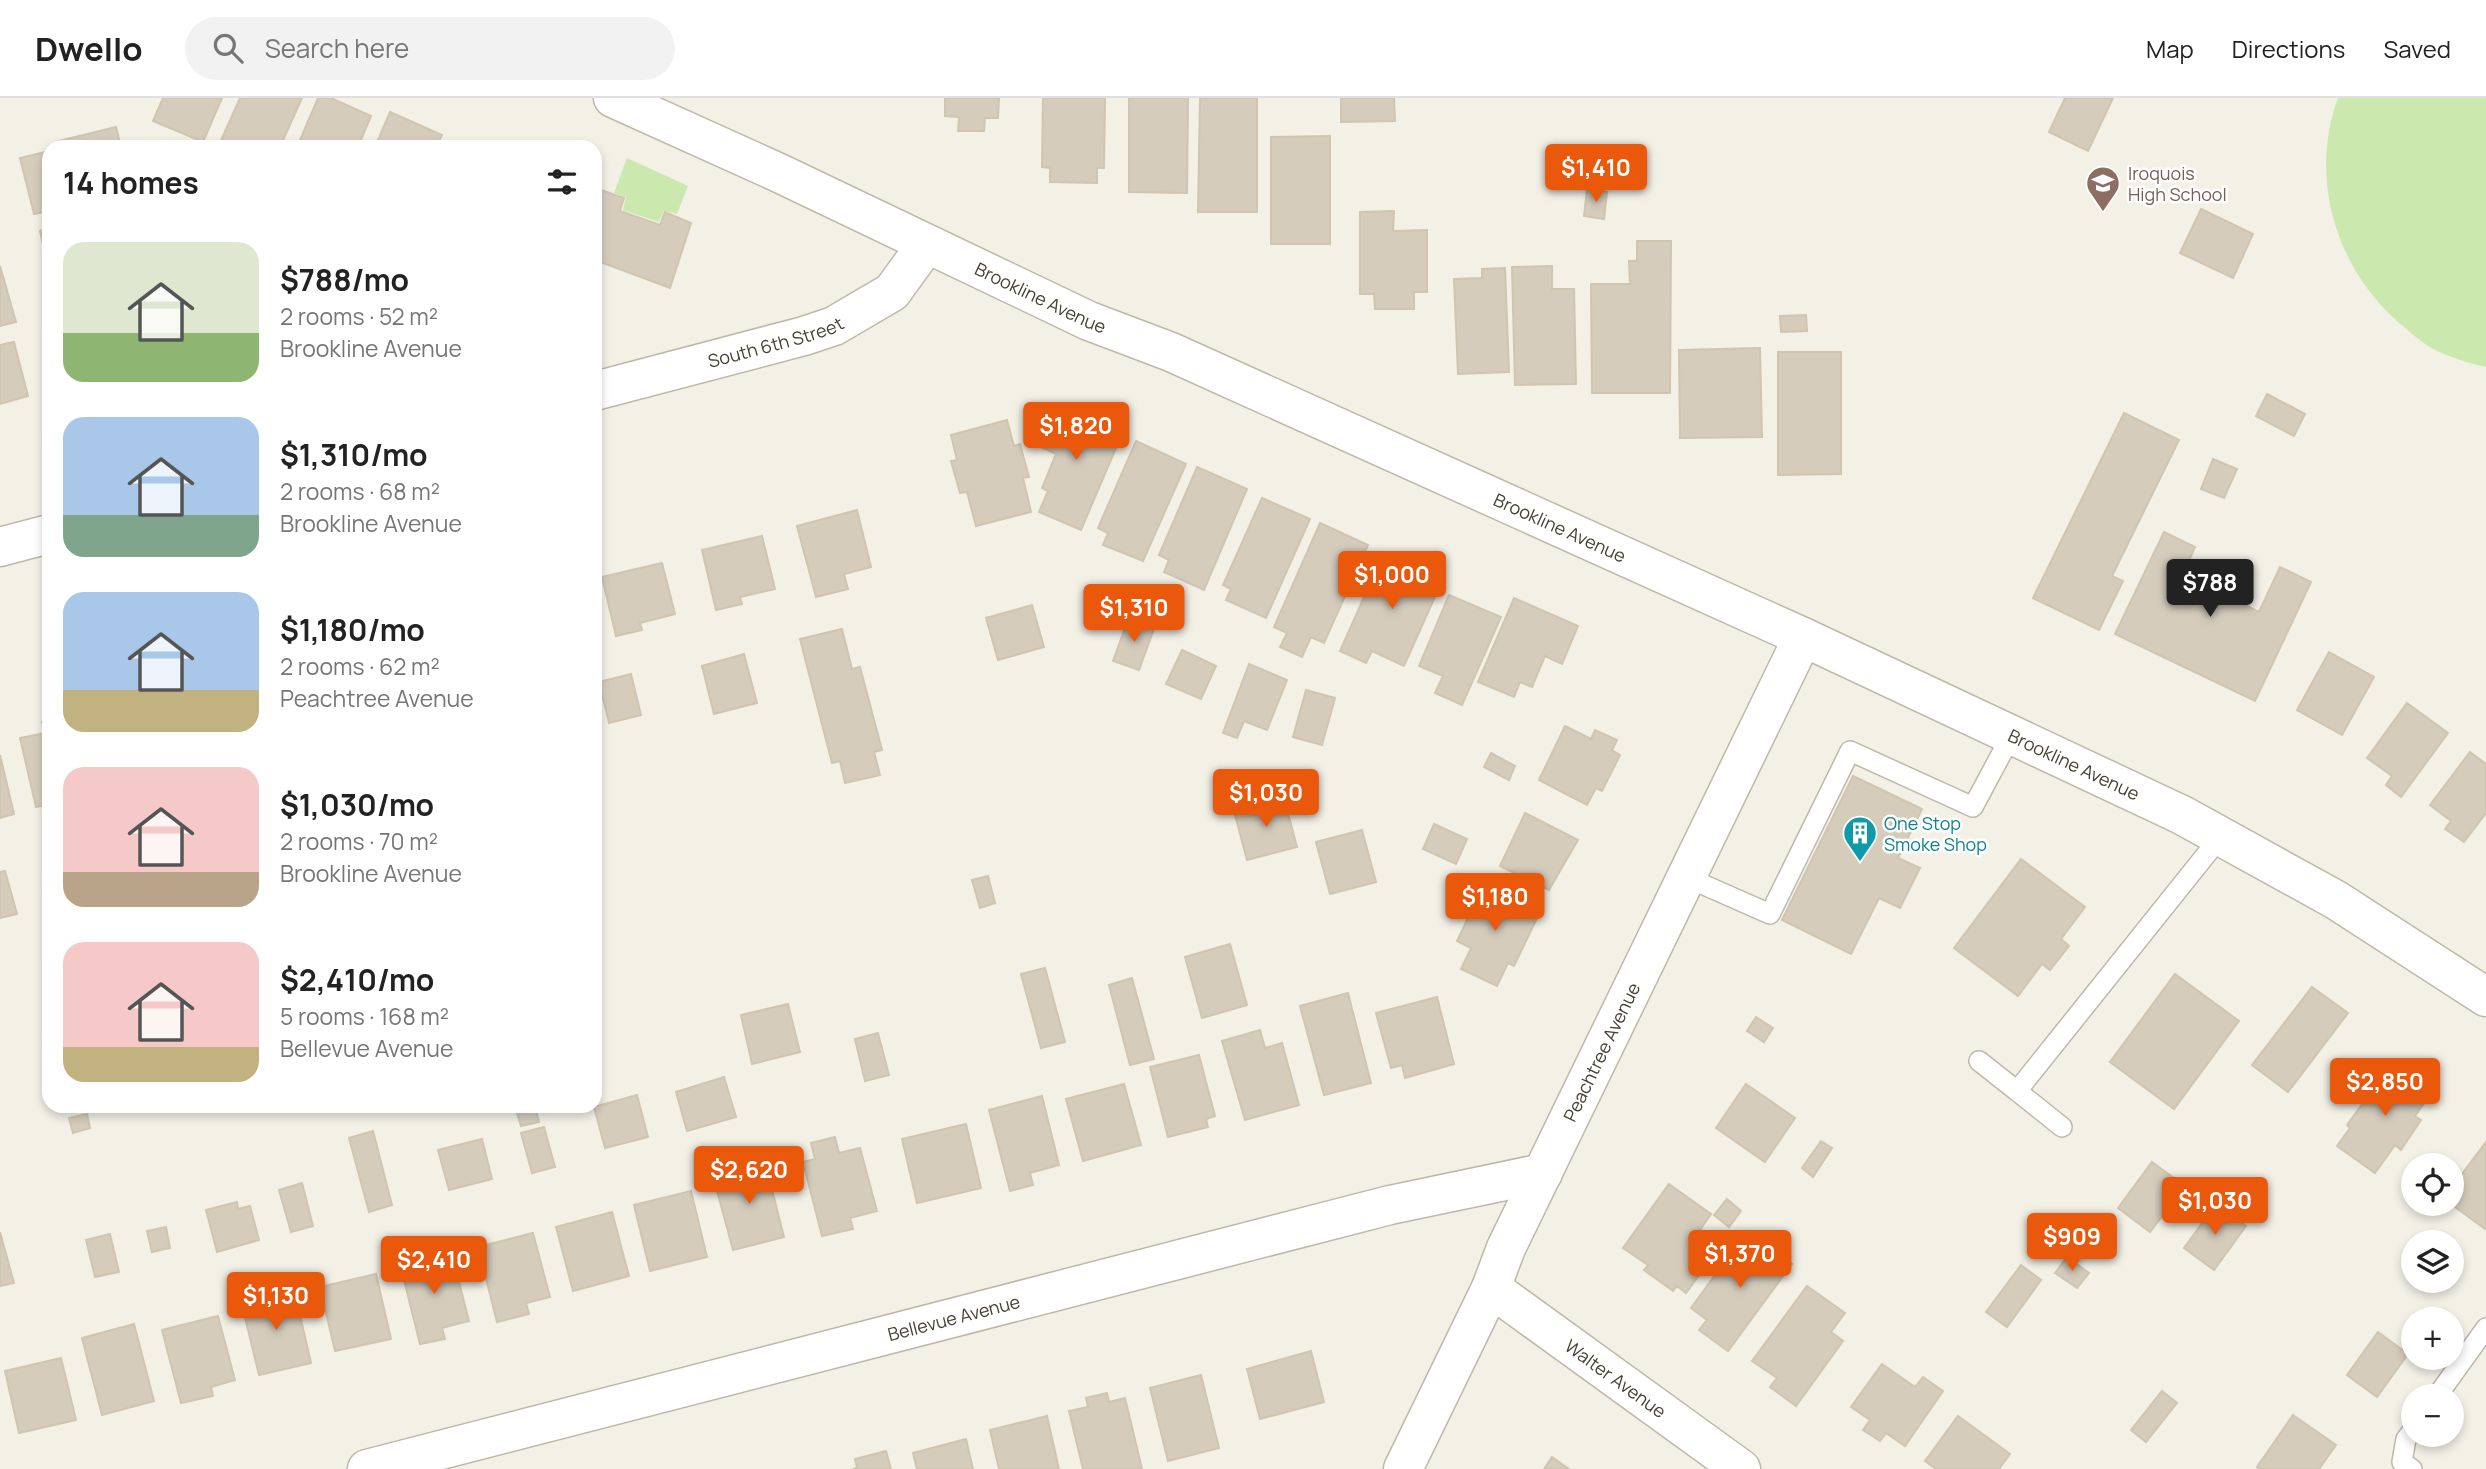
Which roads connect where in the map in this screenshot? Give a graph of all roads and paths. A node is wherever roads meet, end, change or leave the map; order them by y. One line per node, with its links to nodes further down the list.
1 (613, 98): 2 (street, Brookline Avenue)
2 (926, 245): 3 (street, South 6th Street); 6 (street, Brookline Avenue)
3 (602, 389)
4 (42, 536): 5 (street)
5 (0, 547)
6 (1803, 638): 7 (street, Brookline Avenue); 9 (street, Peachtree Avenue)
7 (2011, 736): 8 (street, Brookline Avenue); 9 (lane)
8 (2221, 836): 10 (street, Brookline Avenue); 12 (lane)
9 (1686, 877): 14 (street, Peachtree Avenue)
10 (2486, 997)
11 (1979, 1061): 12 (lane)
12 (2017, 1091): 13 (lane)
13 (2062, 1127)
14 (1543, 1173): 15 (street, Peachtree Avenue); 19 (street, Bellevue Avenue)
15 (1491, 1288): 20 (street, Peachtree Avenue); 21 (street, Walter Avenue)
16 (2486, 1328): 17 (lane)
17 (2446, 1384)
18 (2405, 1447): 22 (lane)
19 (367, 1469)
20 (1403, 1469)
21 (1741, 1469)
22 (2412, 1469)

